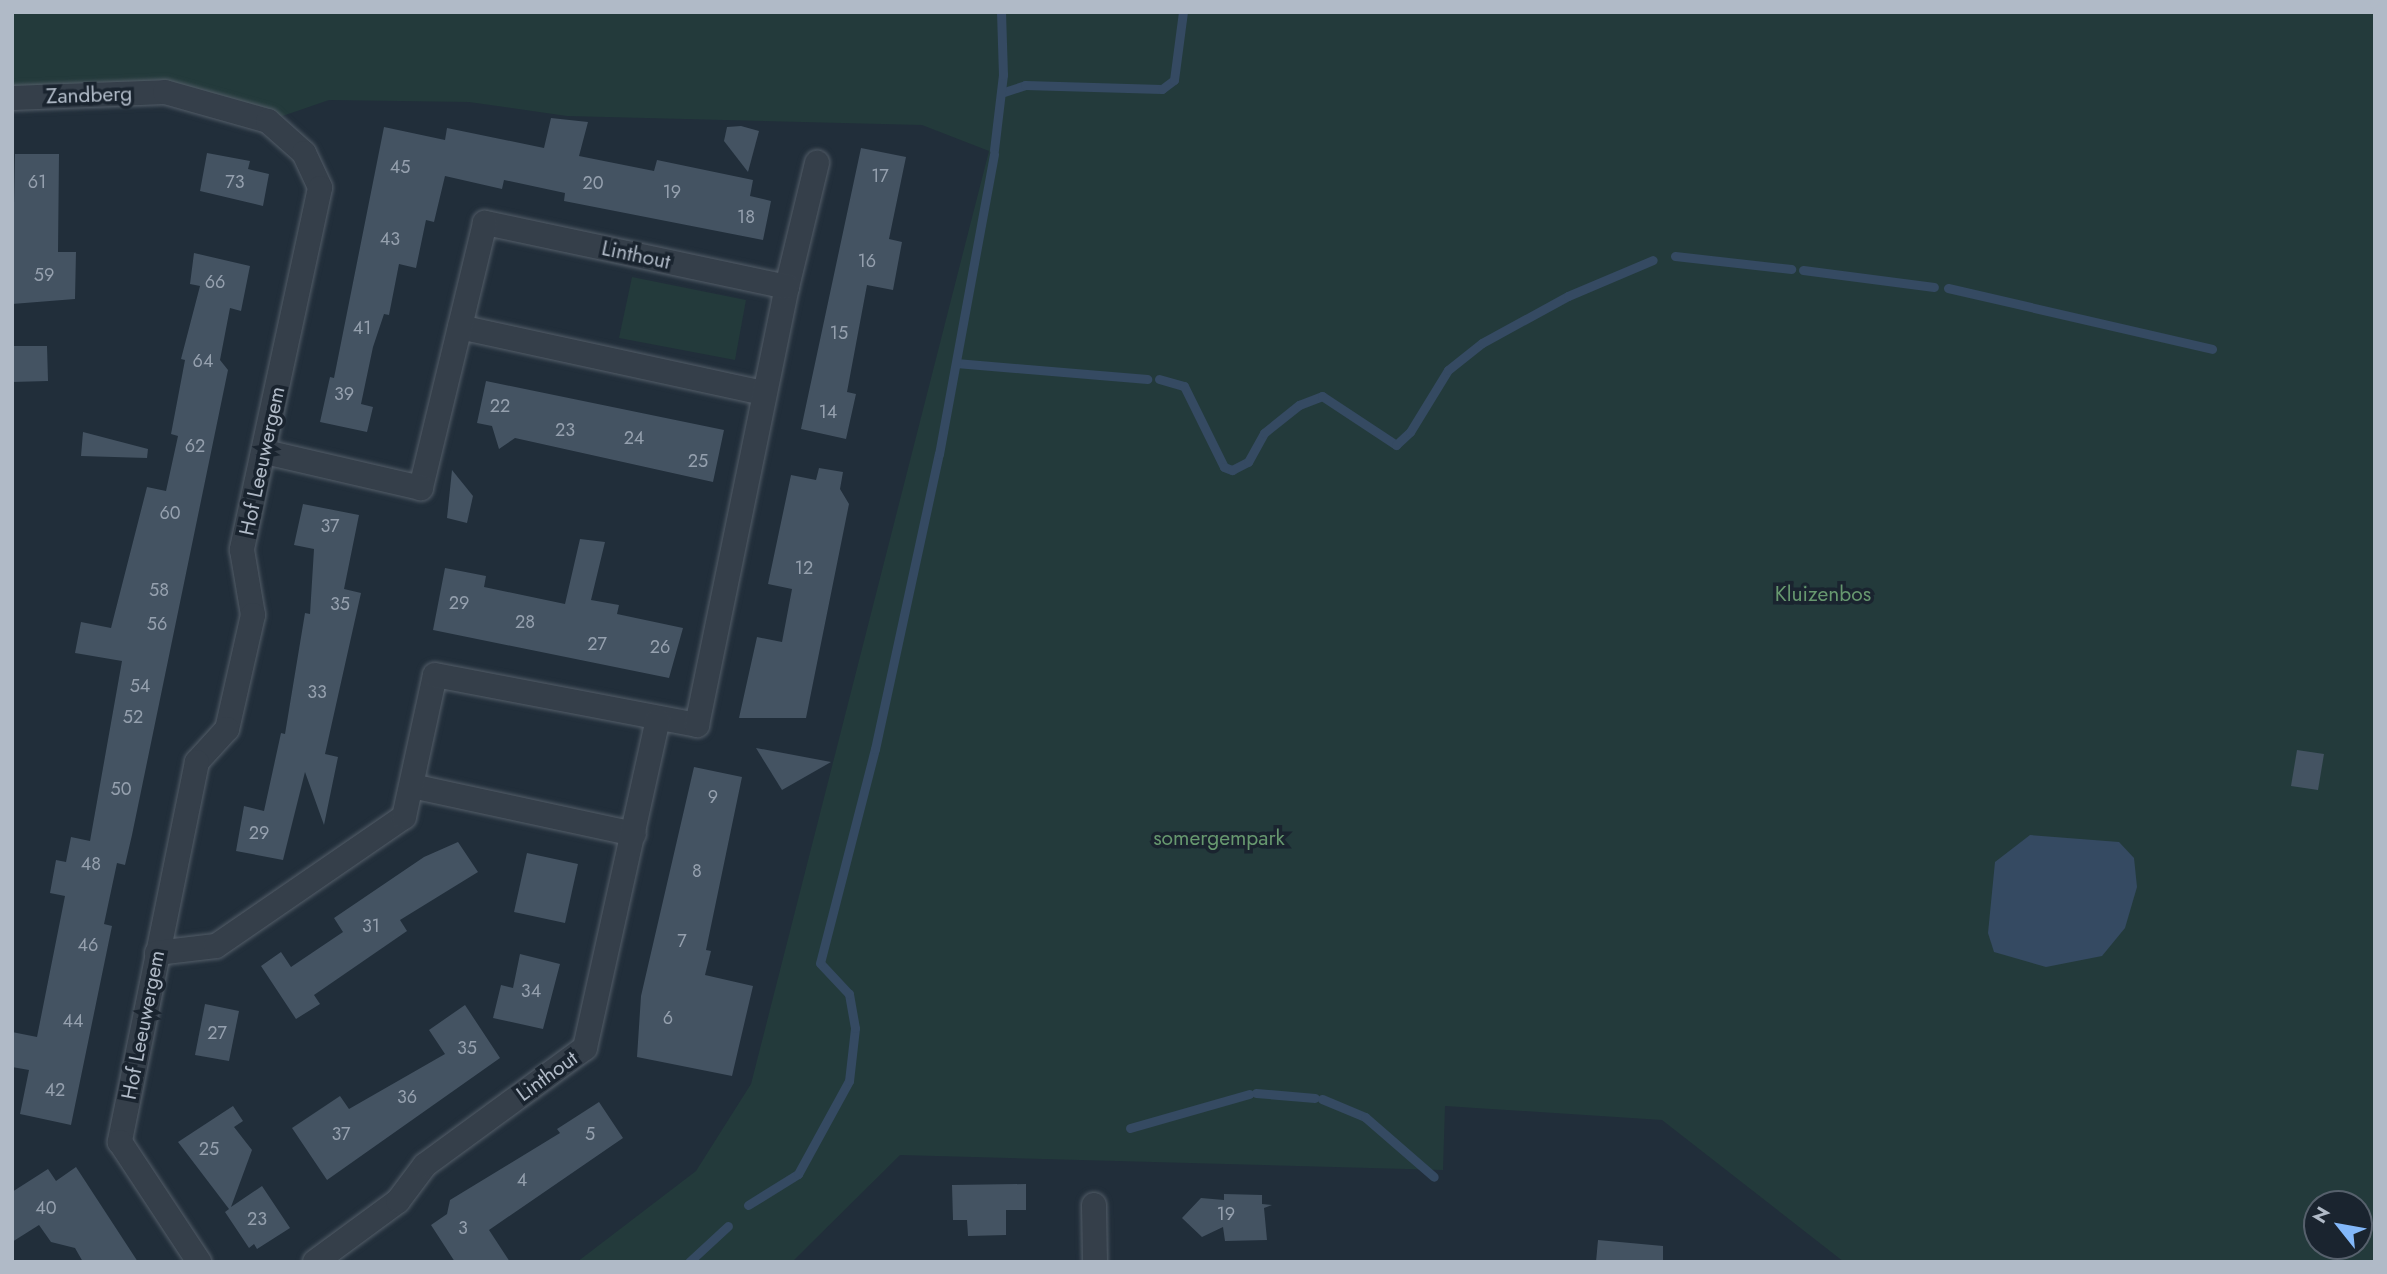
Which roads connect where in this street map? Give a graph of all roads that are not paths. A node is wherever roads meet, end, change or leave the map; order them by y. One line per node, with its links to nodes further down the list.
1 (165, 92): 2 (street, Zandberg); 7 (street, Hof Leeuwergem)
2 (12, 97)
3 (817, 163): 4 (street)
4 (787, 287): 5 (street, Linthout); 6 (street)
5 (460, 327): 6 (street); 7 (street, Linthout)
6 (764, 393): 8 (street)
7 (265, 452): 11 (street, Hof Leeuwergem)
8 (658, 720): 9 (street); 10 (street, Linthout)
9 (411, 786): 10 (street); 11 (street)
10 (634, 834): 14 (street, Linthout)
11 (157, 953): 13 (street, Hof Leeuwergem)
12 (1094, 1205): 15 (street)
13 (199, 1262)
14 (315, 1262)
15 (1095, 1262)

